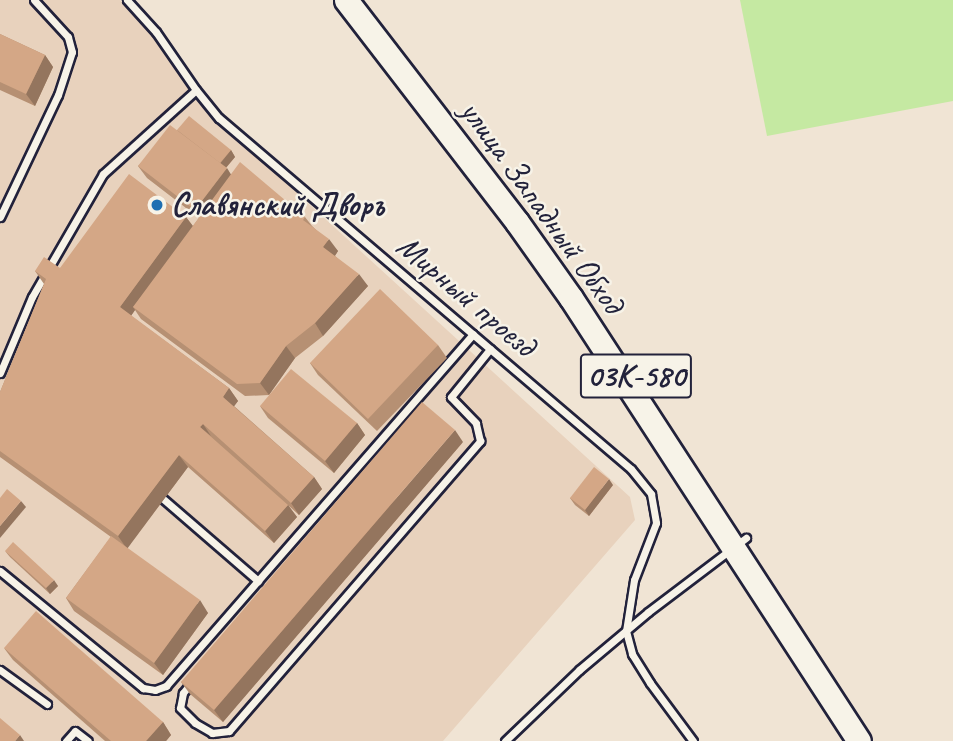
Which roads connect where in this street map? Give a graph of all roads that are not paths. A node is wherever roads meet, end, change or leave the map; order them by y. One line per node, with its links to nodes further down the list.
1 (34, 0): 6 (lane)
2 (127, 0): 5 (lane, Мирный проезд)
3 (346, 0): 11 (highway, улица Западный Обход / 03К-580)
4 (361, 0): 11 (highway, улица Западный Обход / 03К-580)
5 (196, 90): 7 (lane, Мирный проезд); 9 (lane)
6 (0, 217)
7 (473, 334): 8 (lane, Мирный проезд); 13 (lane)
8 (490, 349): 14 (lane, Мирный проезд); 16 (lane)
9 (0, 373)
10 (162, 498): 13 (lane)
11 (740, 542): 14 (lane); 22 (highway, улица Западный Обход / 03К-580); 23 (highway, улица Западный Обход / 03К-580)
12 (0, 571): 13 (lane)
13 (258, 581)
14 (626, 631): 20 (lane); 21 (lane, Мирный проезд)
15 (0, 670): 17 (lane)
16 (200, 673)
17 (47, 704)
18 (66, 741): 19 (lane)
19 (88, 741)
20 (505, 741)
21 (693, 741)
22 (859, 741)
23 (875, 741)

